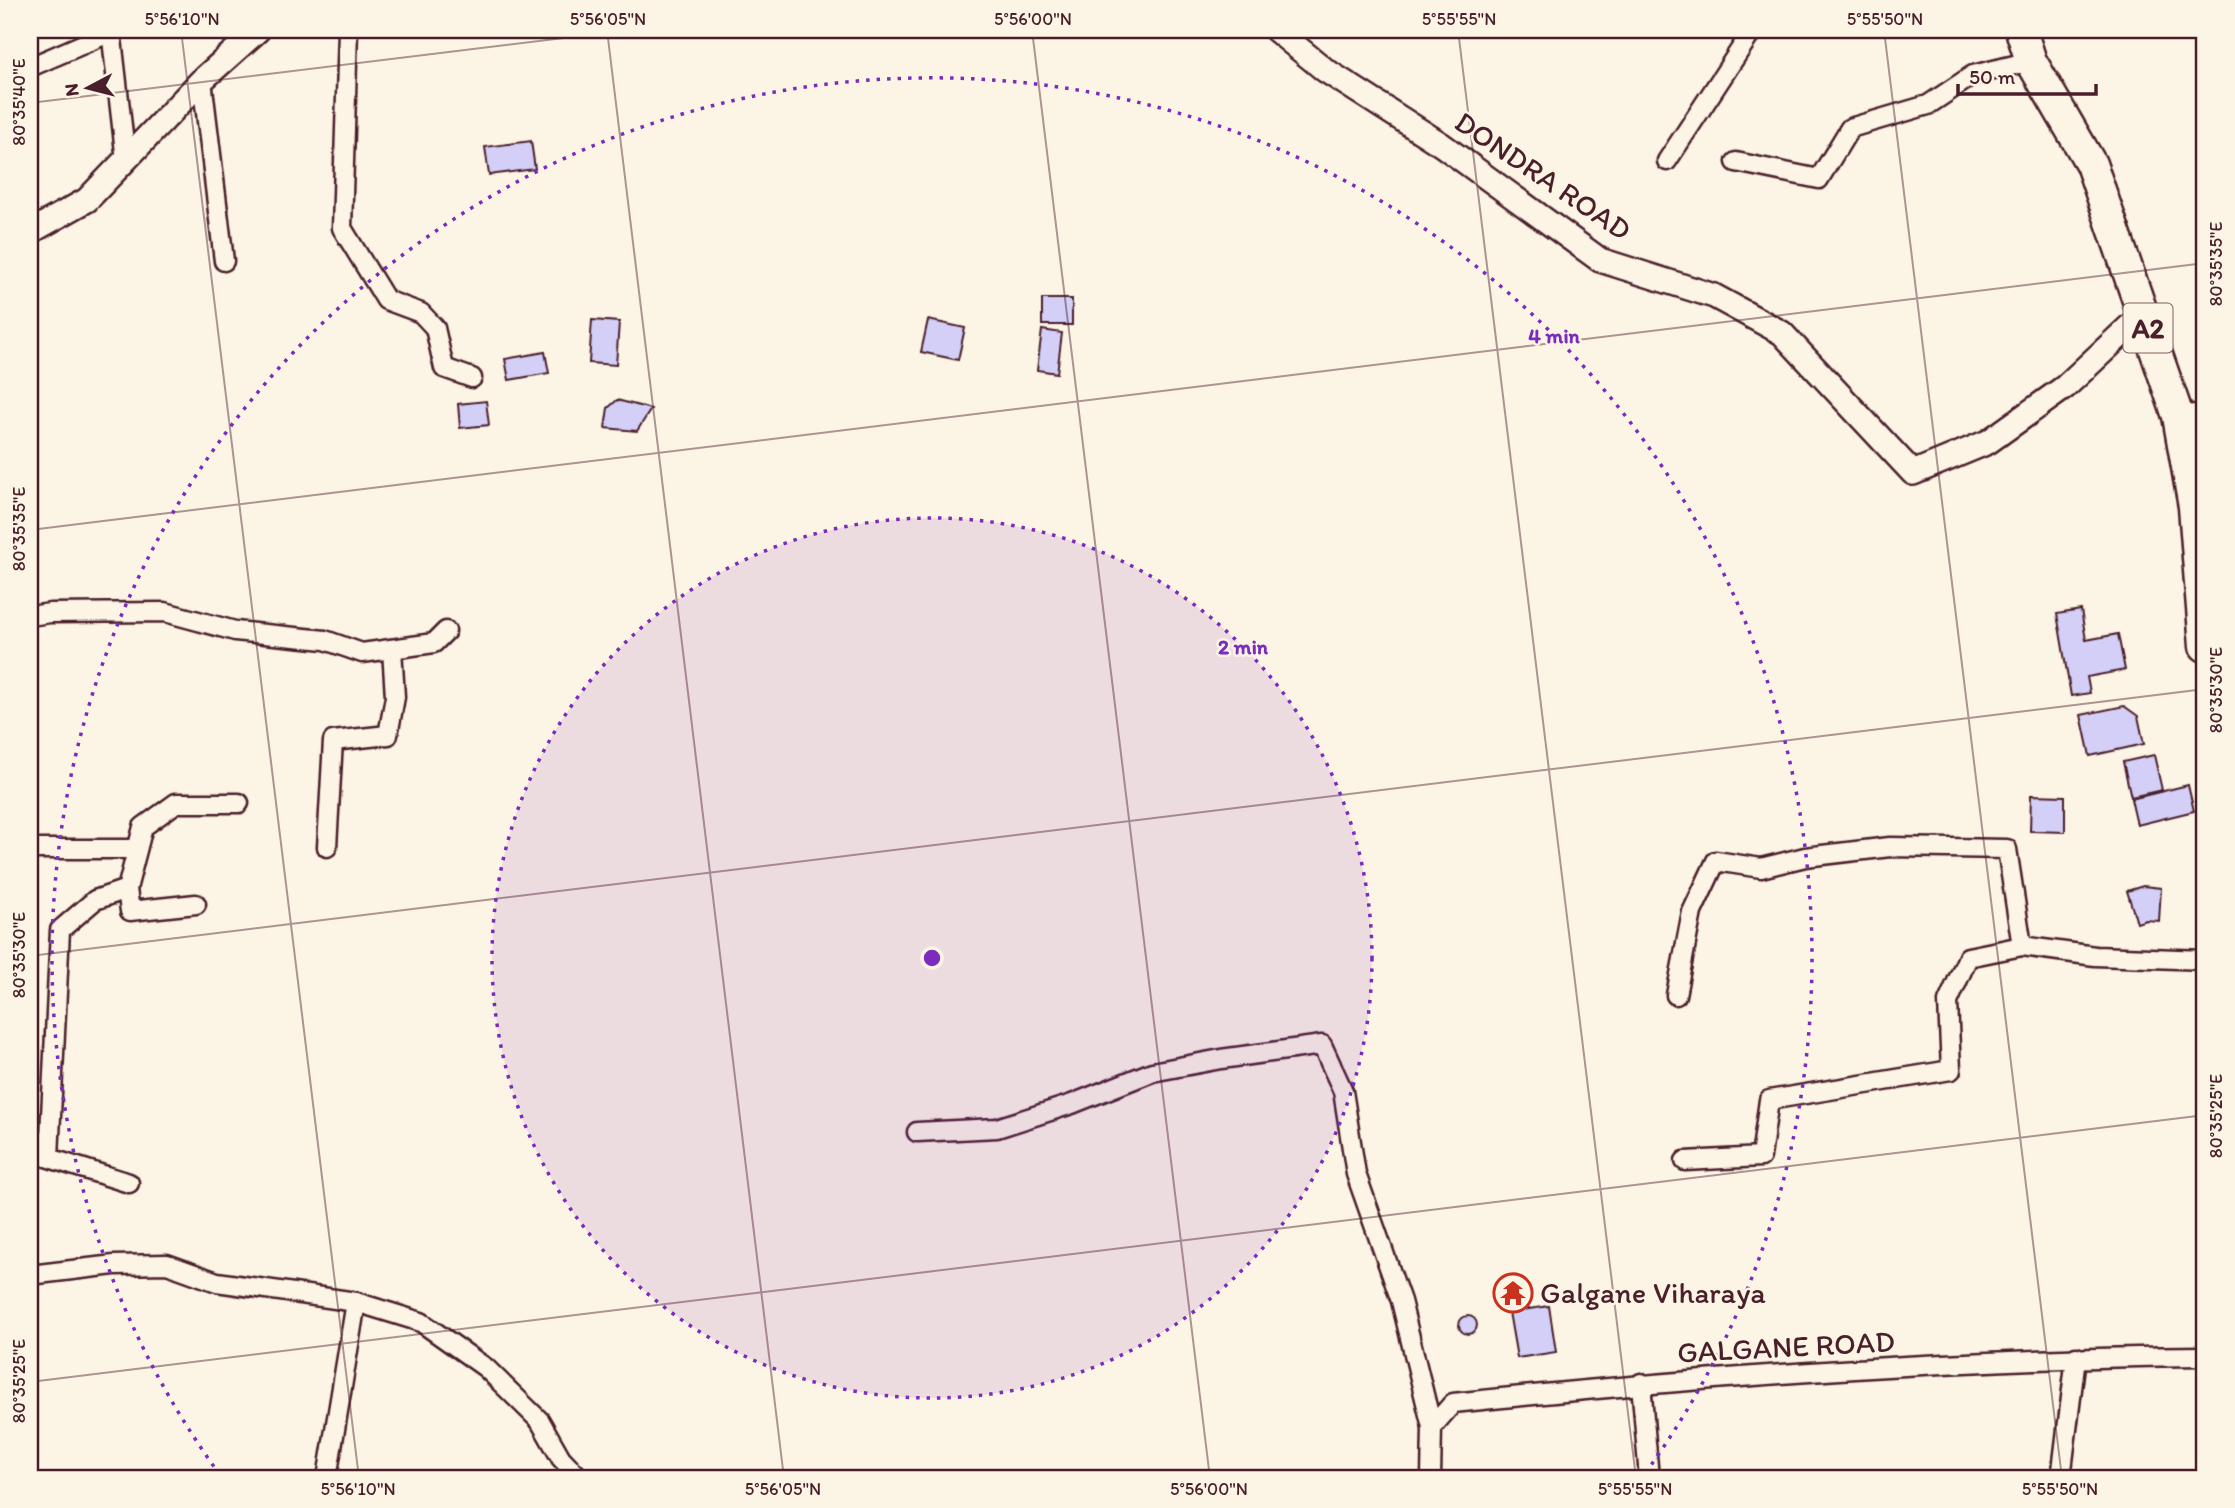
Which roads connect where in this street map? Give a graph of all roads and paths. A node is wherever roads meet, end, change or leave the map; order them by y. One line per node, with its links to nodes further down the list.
1 (258, 30): 9 (street)
2 (348, 30): 16 (street)
3 (1276, 30): 15 (street, DONDRA ROAD)
4 (1753, 30): 10 (street)
5 (2021, 30): 7 (highway, A2)
6 (111, 31): 8 (street); 11 (street)
7 (2031, 61): 12 (street); 15 (highway, A2)
8 (30, 67)
9 (202, 80): 11 (street); 14 (street)
10 (1667, 161)
11 (126, 162): 13 (street)
12 (1736, 162)
13 (30, 232)
14 (224, 261)
15 (2143, 314): 17 (highway, A2)
16 (472, 378)
17 (2192, 414): 20 (highway, A2)
18 (30, 616): 21 (street)
19 (446, 631): 21 (street)
20 (2205, 646)
21 (392, 649): 23 (street)
22 (239, 803): 25 (street)
23 (327, 847)
24 (30, 849): 25 (street)
25 (137, 849): 26 (street)
26 (128, 889): 27 (street); 33 (street)
27 (196, 904)
28 (2022, 946): 29 (street); 30 (street); 34 (street)
29 (2205, 960)
30 (1676, 995)
31 (917, 1132): 41 (street)
32 (30, 1152): 33 (street)
33 (49, 1157): 35 (street)
34 (1685, 1161)
35 (129, 1183)
36 (30, 1275): 37 (street)
37 (356, 1302): 42 (street); 43 (street)
38 (2205, 1356): 39 (street, GALGANE ROAD)
39 (2076, 1357): 40 (street, GALGANE ROAD); 46 (street)
40 (1642, 1383): 41 (street, GALGANE ROAD); 45 (street)
41 (1432, 1427): 44 (street)
42 (327, 1478)
43 (580, 1478)
44 (1431, 1478)
45 (1649, 1478)
46 (2061, 1478)

